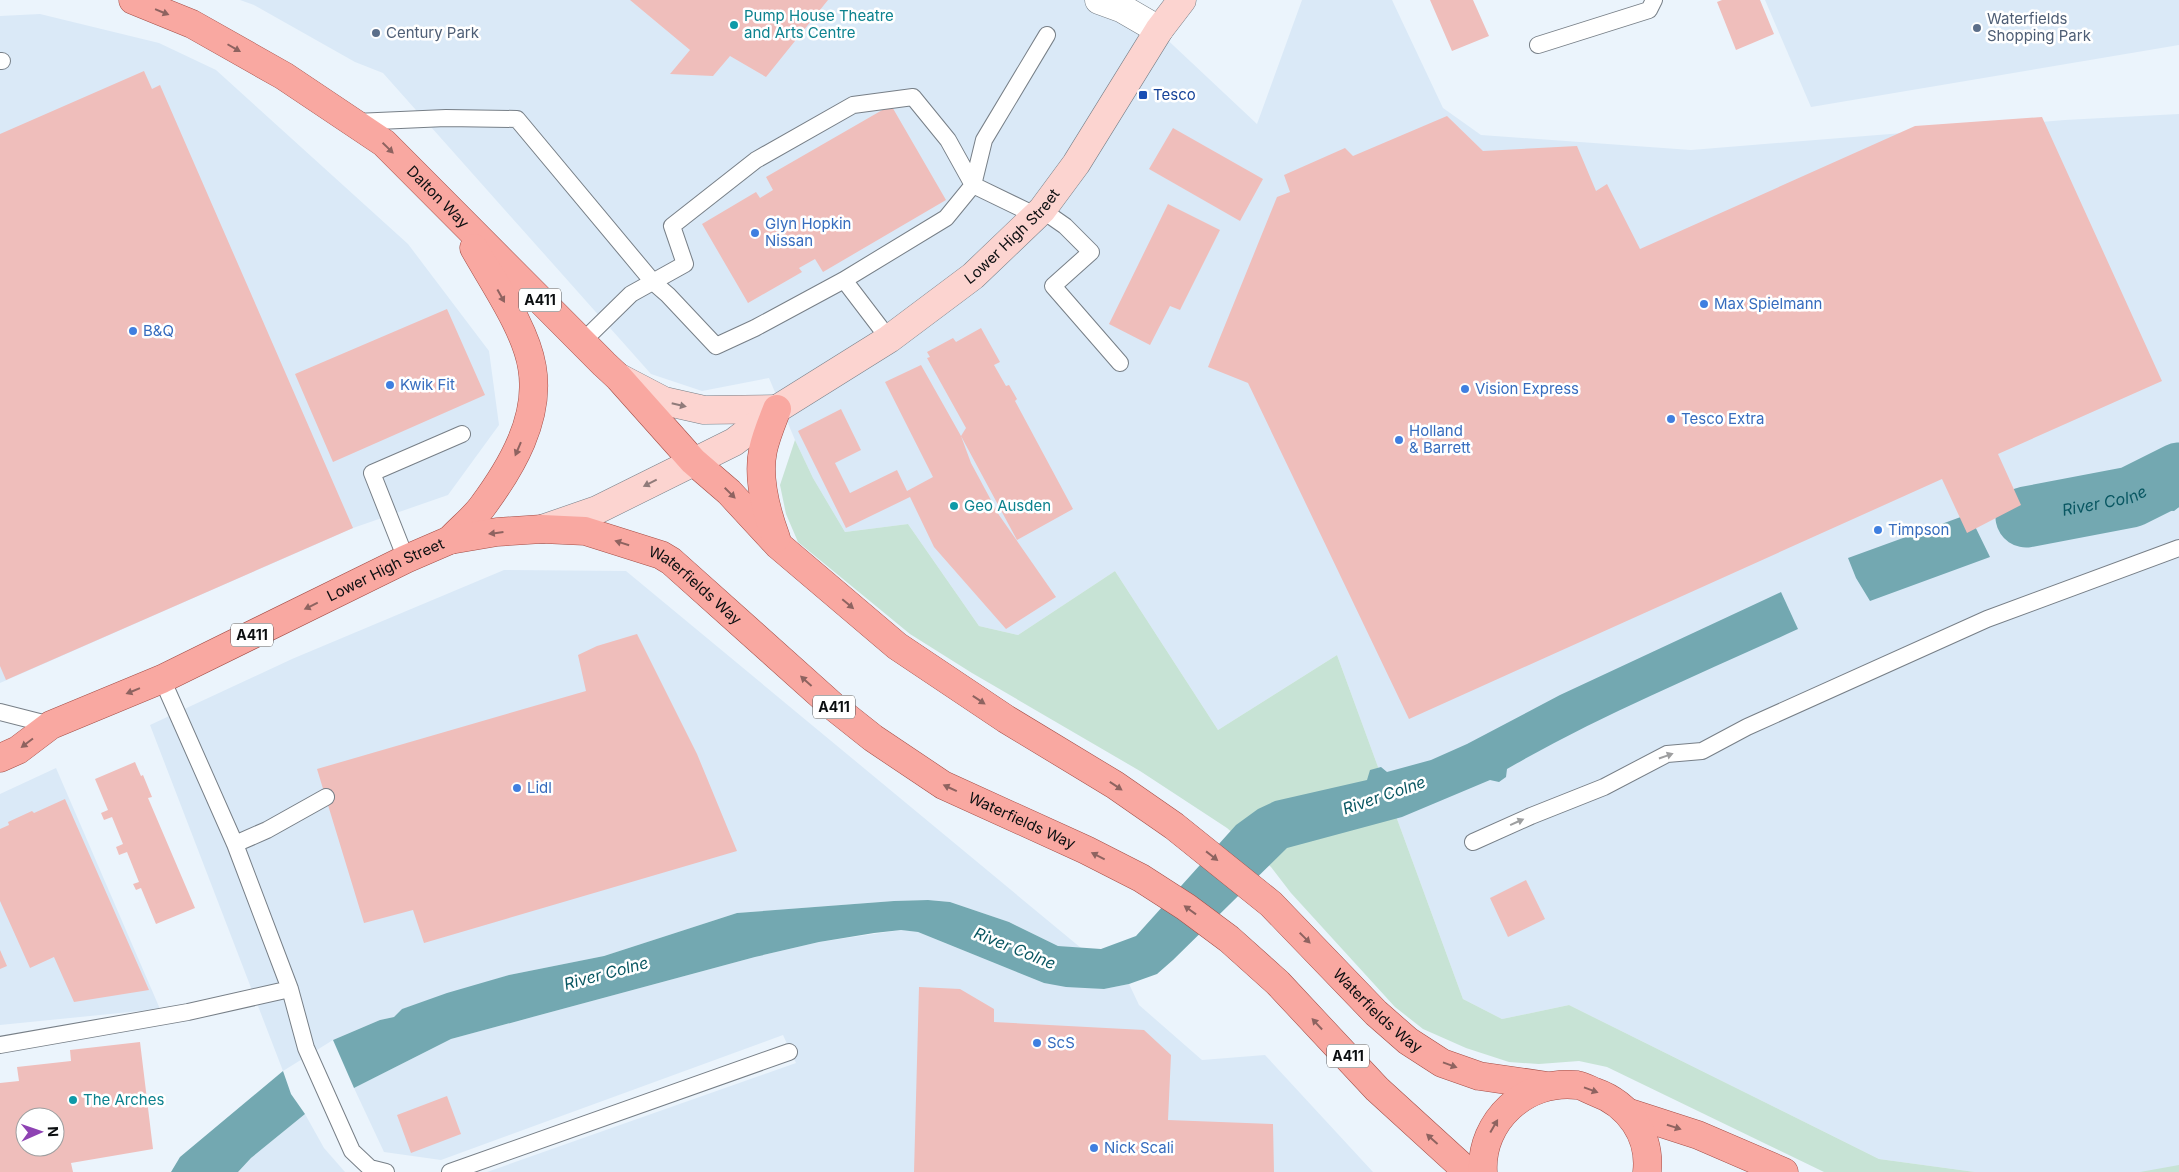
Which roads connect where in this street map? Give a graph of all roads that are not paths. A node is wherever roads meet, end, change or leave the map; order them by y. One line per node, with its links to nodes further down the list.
1 (133, 0): 8 (main road, Dalton Way / A411, one-way to 8)
2 (1099, 0): 5 (street)
3 (1182, 0): 5 (street, Lower High Street)
4 (1654, 0): 7 (lane)
5 (1159, 30): 10 (street, Lower High Street)
6 (1047, 35): 9 (lane)
7 (1538, 45)
8 (353, 122): 11 (main road, Dalton Way / A411, one-way to 11); 13 (lane)
9 (974, 185): 10 (lane); 12 (lane); 13 (lane)
10 (1038, 212): 14 (street, Lower High Street); 16 (lane)
11 (460, 222): 15 (main road, Dalton Way / A411); 22 (main road, A411, one-way to 22)
12 (844, 280): 13 (lane); 14 (lane)
13 (653, 282): 15 (lane)
14 (889, 339): 18 (street, Lower High Street)
15 (582, 342): 17 (main road, Dalton Way / A411)
16 (1120, 363)
17 (619, 378): 18 (street, one-way to 18); 20 (main road, Dalton Way / A411)
18 (777, 409): 20 (street, Lower High Street); 23 (main road)
19 (462, 434): 25 (lane)
20 (693, 461): 21 (street, Lower High Street, one-way to 21); 23 (main road, Waterfields Way / A411, one-way to 23)
21 (542, 529): 22 (main road, Lower High Street / A411, one-way to 22); 40 (main road, Waterfields Way / A411, one-way to 21)
22 (450, 540): 25 (main road, Lower High Street / A411)
23 (778, 545): 36 (main road, Waterfields Way / A411, one-way to 36)
24 (2179, 548): 31 (lane, one-way to 24)
25 (406, 560): 26 (main road, Lower High Street / A411, one-way to 26)
26 (162, 679): 28 (main road, Lower High Street / A411, one-way to 28); 32 (lane)
27 (0, 712): 28 (lane)
28 (51, 725): 29 (main road, Lower High Street / A411, one-way to 29)
29 (0, 758)
30 (326, 797): 32 (lane)
31 (1473, 842)
32 (235, 844): 33 (lane)
33 (290, 989): 34 (lane); 38 (lane)
34 (0, 1045)
35 (790, 1052): 39 (lane)
36 (1548, 1086): 37 (main road, one-way to 37); 41 (main road, one-way to 36)
37 (1627, 1112): 42 (main road); 43 (main road, one-way to 43)
38 (386, 1172)
39 (450, 1172)
40 (1468, 1172)
41 (1483, 1172)
42 (1647, 1172)
43 (1784, 1172)

